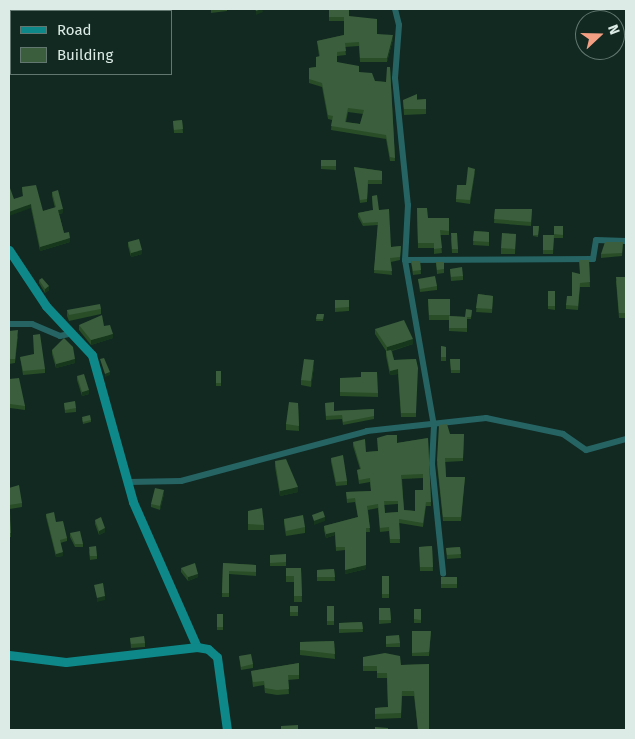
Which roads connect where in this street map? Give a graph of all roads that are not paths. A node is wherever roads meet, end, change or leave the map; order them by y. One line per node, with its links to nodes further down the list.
1 (395, 9): 4 (street)
2 (626, 241): 4 (street)
3 (9, 250): 6 (street)
4 (405, 260): 7 (street)
5 (9, 324): 6 (street)
6 (74, 332): 9 (street)
7 (434, 426): 8 (street); 9 (street); 10 (street)
8 (626, 439)
9 (128, 482): 11 (street)
10 (443, 573)
11 (197, 647): 12 (street); 13 (street)
12 (9, 655)
13 (227, 730)

